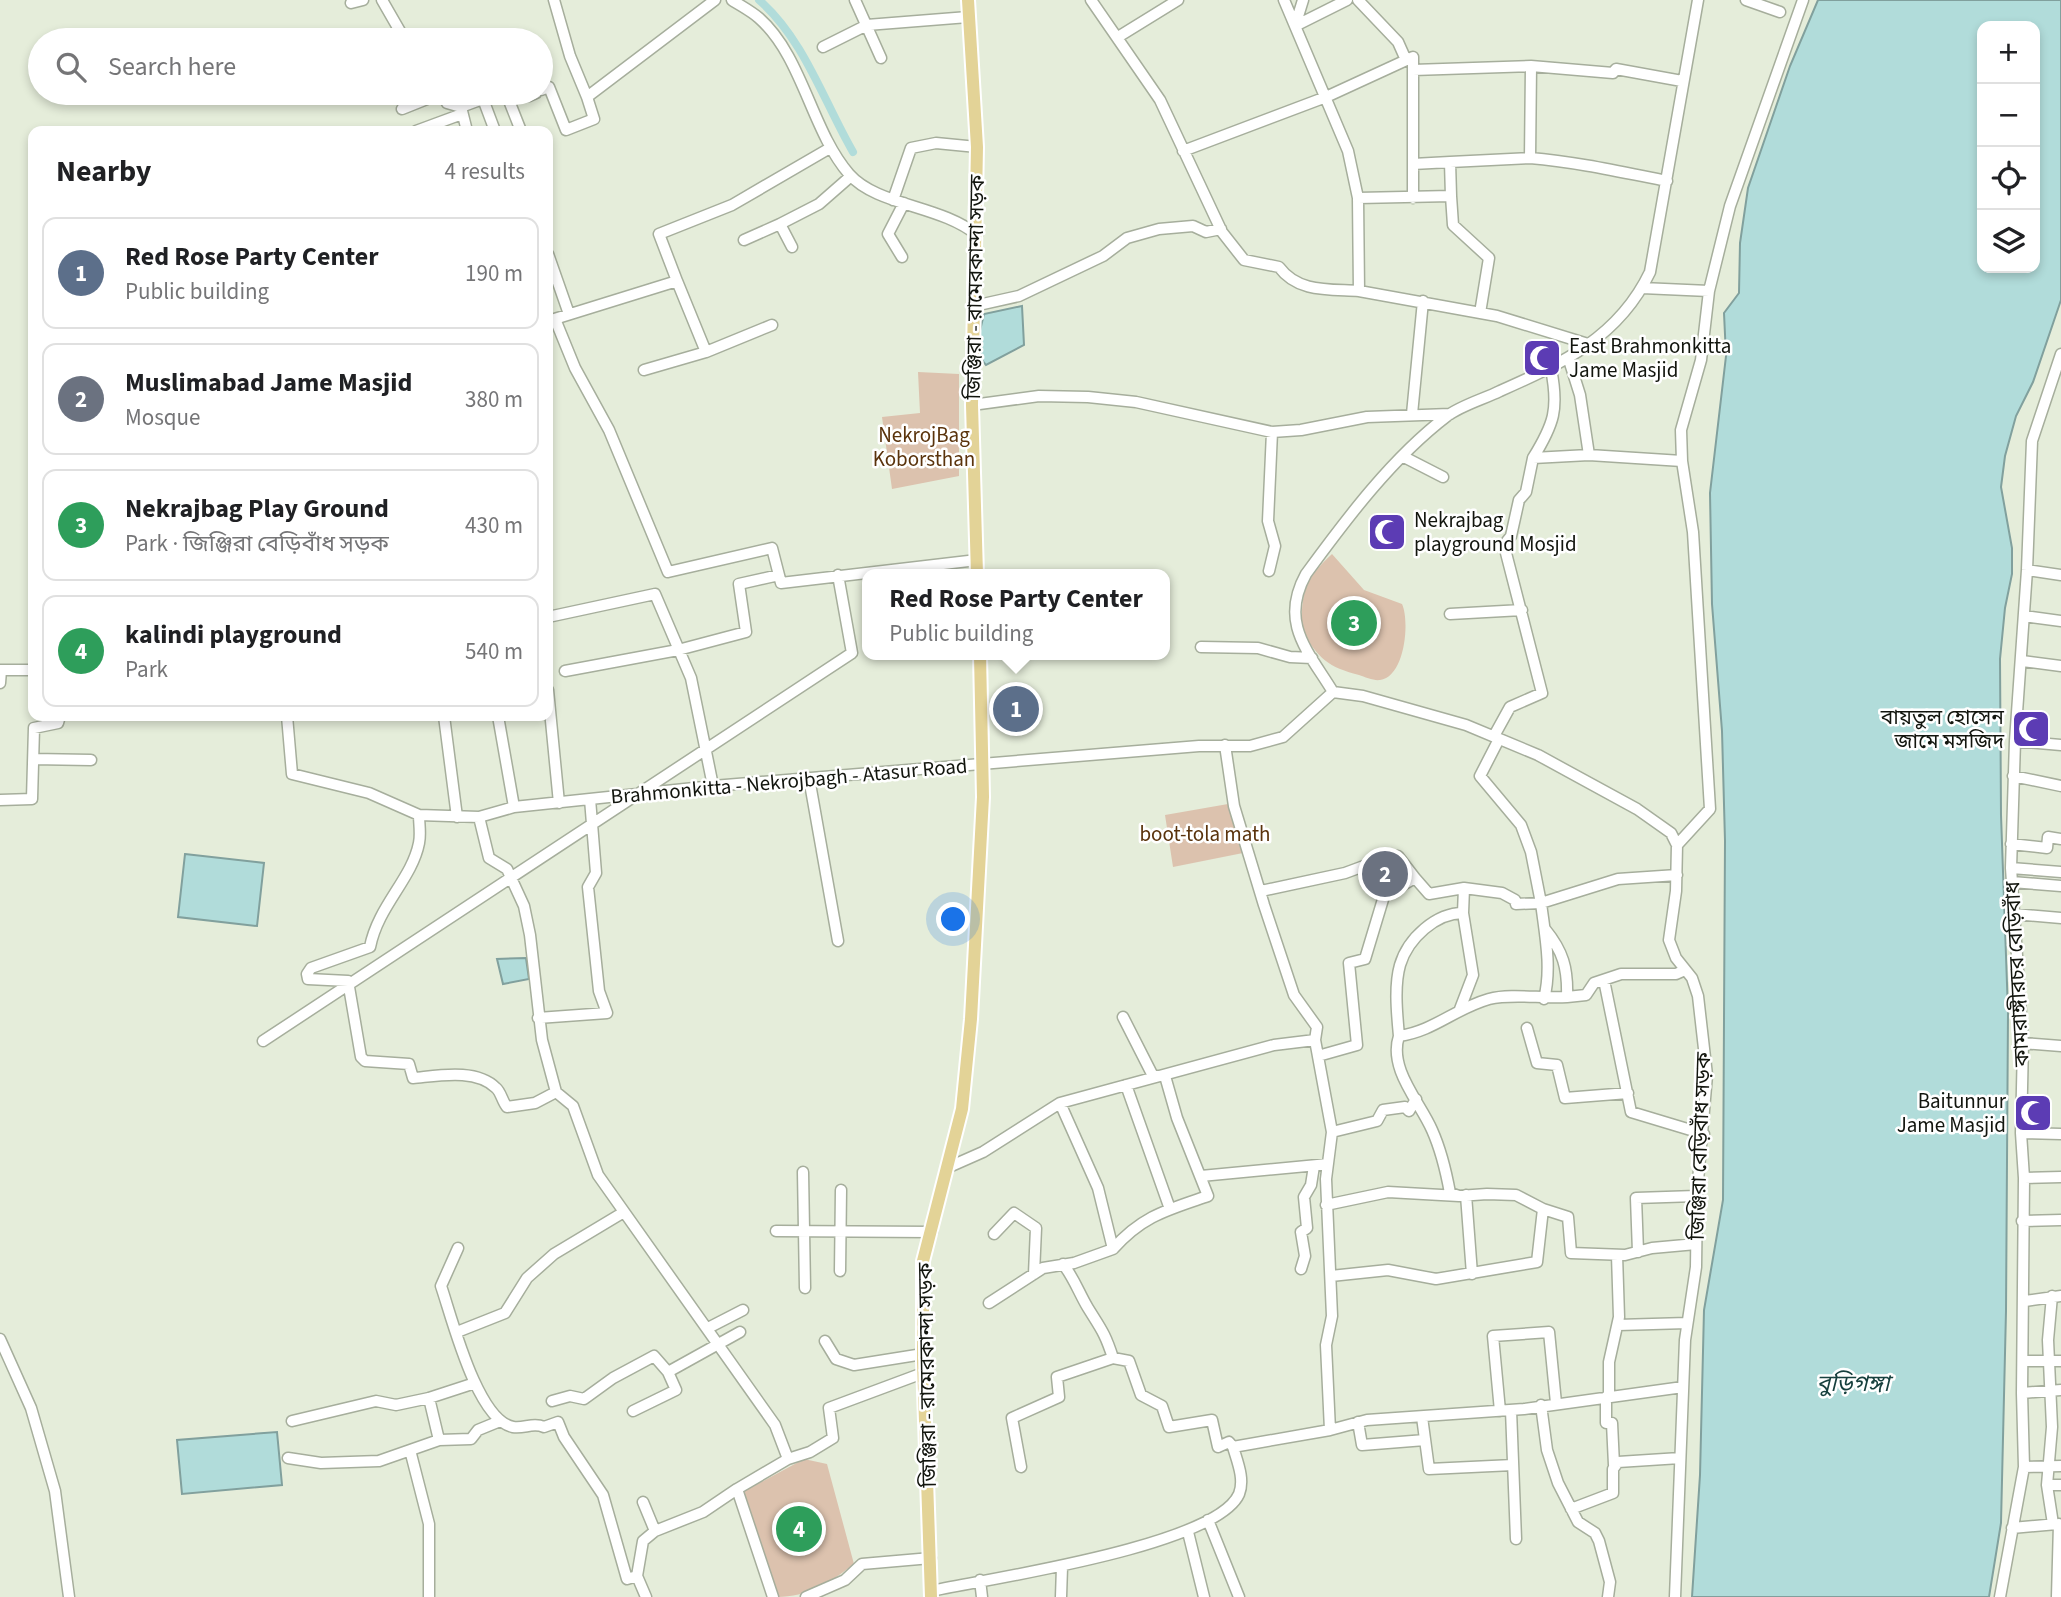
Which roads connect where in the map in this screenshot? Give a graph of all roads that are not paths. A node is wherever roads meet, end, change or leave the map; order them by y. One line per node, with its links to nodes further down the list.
1 (363, 0): 17 (street)
2 (382, 0): 22 (street)
3 (554, 0): 31 (street)
4 (715, 0): 31 (street)
5 (732, 0): 45 (street)
6 (855, 0): 20 (street)
7 (968, 0): 19 (main road, জিঞ্জিরা - রামেরকান্দা সড়ক)
8 (1091, 0): 23 (street)
9 (1178, 0): 23 (street)
10 (1284, 0): 21 (street)
11 (1303, 0): 21 (street)
12 (1347, 0): 21 (street)
13 (1358, 0): 26 (street)
14 (1698, 0): 29 (street)
15 (1746, 0): 18 (street)
16 (1803, 0): 67 (street)
17 (351, 3)
18 (1780, 12)
19 (968, 17): 20 (street); 44 (main road, জিঞ্জিরা - রামেরকান্দা সড়ক)
20 (867, 24): 24 (street); 25 (street)
21 (1295, 26): 32 (street)
22 (398, 28)
23 (1118, 37): 46 (street)
24 (824, 47)
25 (881, 58)
26 (1406, 60): 28 (street); 32 (street)
27 (1531, 66): 28 (street); 29 (street); 47 (street)
28 (1413, 70): 49 (street)
29 (1682, 81): 51 (street)
30 (553, 97): 31 (street)
31 (587, 97)
32 (1326, 97): 46 (street); 53 (street)
33 (410, 105): 38 (street)
34 (451, 105): 39 (street)
35 (472, 105): 39 (street)
36 (485, 105): 42 (street)
37 (511, 105): 43 (street)
38 (402, 108)
39 (462, 111): 40 (street); 41 (street)
40 (440, 126)
41 (466, 126)
42 (493, 126)
43 (519, 126)
44 (977, 147): 55 (street); 59 (main road, জিঞ্জিরা - রামেরকান্দা সড়ক)
45 (830, 148): 50 (street); 64 (street)
46 (1183, 151): 58 (street)
47 (1530, 158): 48 (street); 51 (street)
48 (1450, 162): 49 (street); 52 (street)
49 (1413, 164): 54 (street)
50 (851, 176): 55 (street); 57 (street)
51 (1667, 181): 65 (street)
52 (1451, 196): 54 (street); 70 (street)
53 (1358, 198): 54 (street); 66 (street)
54 (1413, 198)
55 (893, 200): 56 (street)
56 (904, 203): 59 (street); 62 (street)
57 (780, 224): 60 (street); 61 (street)
58 (1221, 229): 66 (street); 69 (street)
59 (977, 235): 69 (main road, জিঞ্জিরা - রামেরকান্দা সড়ক)
60 (744, 240)
61 (792, 247)
62 (902, 257)
63 (553, 268): 71 (street)
64 (677, 281): 71 (street); 76 (street)
65 (1642, 288): 67 (street); 75 (street)
66 (1359, 291): 68 (street)
67 (1709, 291): 90 (street)
68 (1423, 301): 70 (street); 84 (street)
69 (974, 306): 83 (main road, জিঞ্জিরা - রামেরকান্দা সড়ক)
70 (1480, 313): 75 (street)
71 (569, 314): 72 (street)
72 (553, 320)
73 (553, 322): 98 (street)
74 (772, 325): 76 (street)
75 (1588, 344): 78 (street)
76 (706, 352): 80 (street)
77 (2061, 354): 81 (street, কামরাঙ্গীরচর বেড়িবাঁধ)
78 (1569, 360): 79 (street); 87 (street)
79 (1551, 369): 85 (street); 89 (street)
80 (644, 370)
81 (2048, 391): 82 (street); 95 (street, কামরাঙ্গীরচর বেড়িবাঁধ)
82 (2061, 394)
83 (972, 405): 86 (street); 92 (main road, জিঞ্জিরা - রামেরকান্দা সড়ক)
84 (1412, 414): 85 (street); 86 (street)
85 (1450, 414): 88 (street)
86 (1272, 432): 96 (street)
87 (1589, 455): 89 (street); 90 (street)
88 (1402, 456): 91 (street); 108 (street)
89 (1534, 458): 101 (street)
90 (1682, 461): 141 (street)
91 (1443, 477)
92 (977, 560): 93 (street); 94 (main road, জিঞ্জিরা - রামেরকান্দা সড়ক)
93 (894, 569)
94 (977, 569)
95 (2027, 570): 100 (street); 104 (street, কামরাঙ্গীরচর বেড়িবাঁধ)
96 (1269, 571)
97 (862, 572): 99 (street)
98 (779, 575): 99 (street); 107 (street)
99 (838, 575): 166 (street)
100 (2061, 575)
101 (1522, 610): 102 (street); 121 (street)
102 (1450, 614)
103 (553, 616): 107 (street)
104 (2024, 616): 105 (street); 110 (street, কামরাঙ্গীরচর বেড়িবাঁধ)
105 (2061, 621)
106 (1201, 647): 108 (street)
107 (678, 650): 113 (street); 130 (street)
108 (1312, 658): 115 (street)
109 (980, 660): 127 (main road, জিঞ্জিরা - রামেরকান্দা সড়ক)
110 (2022, 661): 111 (street); 122 (street, কামরাঙ্গীরচর বেড়িবাঁধ)
111 (2061, 666)
112 (28, 670): 114 (street)
113 (565, 671)
114 (0, 683)
115 (1333, 692): 121 (street); 124 (street, Brahmonkitta - Nekrojbagh - Atasur Road)
116 (59, 721): 125 (street)
117 (287, 721): 136 (street, Brahmonkitta - Nekrojbagh - Atasur Road)
118 (445, 721): 137 (street)
119 (499, 721): 135 (street)
120 (551, 721): 134 (street)
121 (1497, 737): 141 (street); 150 (street)
122 (2015, 741): 123 (street); 128 (street, কামরাঙ্গীরচর বেড়িবাঁধ)
123 (2061, 745)
124 (1225, 746): 127 (street, Brahmonkitta - Nekrojbagh - Atasur Road); 149 (street)
125 (33, 759): 126 (street); 133 (street)
126 (90, 760)
127 (982, 763): 129 (street, Brahmonkitta - Nekrojbagh - Atasur Road); 181 (main road, জিঞ্জিরা - রামেরকান্দা সড়ক)
128 (2013, 776): 131 (street); 140 (street, কামরাঙ্গীরচর বেড়িবাঁধ)
129 (809, 778): 130 (street, Brahmonkitta - Nekrojbagh - Atasur Road); 155 (street)
130 (713, 786): 132 (street, Brahmonkitta - Nekrojbagh - Atasur Road)
131 (2061, 786)
132 (590, 799): 134 (street, Brahmonkitta - Nekrojbagh - Atasur Road); 162 (street)
133 (0, 800)
134 (558, 803): 135 (street, Brahmonkitta - Nekrojbagh - Atasur Road)
135 (514, 807): 138 (street, Brahmonkitta - Nekrojbagh - Atasur Road)
136 (419, 815): 137 (street, Brahmonkitta - Nekrojbagh - Atasur Road); 172 (street)
137 (457, 817): 138 (street, Brahmonkitta - Nekrojbagh - Atasur Road)
138 (479, 817): 162 (street)
139 (2061, 839): 140 (street)
140 (2011, 844): 142 (street, কামরাঙ্গীরচর বেড়িবাঁধ)
141 (1677, 845): 144 (street, জিঞ্জিরা বেড়িবাঁধ সড়ক)
142 (2011, 868): 143 (street); 146 (street, কামরাঙ্গীরচর বেড়িবাঁধ)
143 (2061, 872)
144 (1677, 874): 150 (street); 156 (street, জিঞ্জিরা বেড়িবাঁধ সড়ক)
145 (1415, 877): 148 (street); 149 (street); 169 (street)
146 (2012, 881): 147 (street); 152 (street, কামরাঙ্গীরচর বেড়িবাঁধ)
147 (2061, 886)
148 (1464, 888): 150 (street); 151 (street)
149 (1261, 891): 165 (street)
150 (1541, 903): 154 (street)
151 (1463, 912): 160 (street); 164 (street)
152 (2014, 914): 153 (street); 167 (street, কামরাঙ্গীরচর বেড়িবাঁধ)
153 (2061, 918)
154 (1545, 929): 158 (street); 159 (street)
155 (838, 941)
156 (1685, 970): 157 (street); 178 (street, জিঞ্জিরা বেড়িবাঁধ সড়ক)
157 (1604, 979): 158 (street); 173 (street)
158 (1567, 997): 159 (street)
159 (1544, 999): 160 (street)
160 (1460, 1009): 164 (street)
161 (1123, 1017): 170 (street)
162 (538, 1018): 172 (street)
163 (1528, 1028): 173 (street)
164 (1399, 1036): 174 (street)
165 (1315, 1040): 169 (street); 170 (street)
166 (263, 1041)
167 (2023, 1043): 168 (street); 177 (street, কামরাঙ্গীরচর বেড়িবাঁধ)
168 (2061, 1045)
169 (1318, 1056): 176 (street)
170 (1153, 1076): 171 (street); 184 (street)
171 (1126, 1085): 175 (street); 191 (street)
172 (556, 1092): 193 (street)
173 (1628, 1093): 178 (street)
174 (1416, 1099): 176 (street); 188 (street)
175 (1059, 1103): 181 (street); 203 (street)
176 (1332, 1132): 180 (street)
177 (2021, 1133): 179 (street); 186 (street, কামরাঙ্গীরচর বেড়িবাঁধ)
178 (1704, 1134): 189 (street, জিঞ্জিরা বেড়িবাঁধ সড়ক)
179 (2061, 1134)
180 (1328, 1164): 182 (street); 190 (street)
181 (949, 1167): 199 (main road, জিঞ্জিরা - রামেরকান্দা সড়ক)
182 (1314, 1167): 184 (street); 207 (street)
183 (803, 1172): 197 (street)
184 (1201, 1176): 191 (street)
185 (2061, 1177): 186 (street)
186 (2024, 1178): 195 (street, কামরাঙ্গীরচর বেড়িবাঁধ)
187 (841, 1190): 198 (street)
188 (1462, 1196): 190 (street); 192 (street); 210 (street)
189 (1696, 1196): 201 (street, জিঞ্জিরা বেড়িবাঁধ সড়ক); 204 (street)
190 (1326, 1205): 211 (street)
191 (1170, 1209): 203 (street)
192 (1543, 1209): 205 (street); 210 (street)
193 (624, 1212): 219 (street); 220 (street)
194 (2061, 1220): 195 (street)
195 (2022, 1222): 214 (street, কামরাঙ্গীরচর বেড়িবাঁধ)
196 (776, 1231): 197 (street)
197 (804, 1231): 198 (street); 212 (street)
198 (840, 1231): 199 (street); 208 (street)
199 (932, 1232): 225 (main road, জিঞ্জিরা - রামেরকান্দা সড়ক)
200 (994, 1234): 209 (street)
201 (1696, 1244): 204 (street); 217 (street, জিঞ্জিরা বেড়িবাঁধ সড়ক)
202 (458, 1248): 220 (street)
203 (1113, 1249): 206 (street)
204 (1638, 1252): 205 (street)
205 (1617, 1255): 218 (street)
206 (1063, 1264): 209 (street); 226 (street)
207 (1301, 1269)
208 (840, 1271)
209 (1034, 1274): 215 (street)
210 (1472, 1274): 211 (street)
211 (1331, 1276): 248 (street)
212 (805, 1288)
213 (2056, 1296): 214 (street); 227 (street)
214 (2025, 1301): 228 (street, কামরাঙ্গীরচর বেড়িবাঁধ)
215 (989, 1303)
216 (743, 1310): 219 (street)
217 (1687, 1323): 218 (street); 233 (street, জিঞ্জিরা বেড়িবাঁধ সড়ক)
218 (1618, 1325): 236 (street)
219 (708, 1328): 224 (street)
220 (457, 1332): 232 (street)
221 (740, 1332): 224 (street)
222 (0, 1339): 279 (street)
223 (825, 1341): 225 (street)
224 (719, 1345): 230 (street); 255 (street)
225 (923, 1354): 231 (main road, জিঞ্জিরা - রামেরকান্দা সড়ক)
226 (1113, 1358): 251 (street); 259 (street)
227 (2049, 1360): 228 (street); 229 (street); 234 (street)
228 (2023, 1361): 235 (street, কামরাঙ্গীরচর বেড়িবাঁধ)
229 (2061, 1361)
230 (668, 1372): 238 (street); 241 (street)
231 (923, 1373): 255 (street); 274 (main road, জিঞ্জিরা - রামেরকান্দা সড়ক)
232 (475, 1383): 237 (street); 245 (street)
233 (1683, 1387): 236 (street); 254 (street, জিঞ্জিরা বেড়িবাঁধ সড়ক)
234 (2056, 1391): 235 (street); 247 (street)
235 (2022, 1393): 260 (street, কামরাঙ্গীরচর বেড়িবাঁধ)
236 (1607, 1397): 239 (street); 257 (street)
237 (429, 1398): 244 (street); 249 (street)
238 (552, 1401)
239 (1556, 1403): 240 (street); 242 (street)
240 (1541, 1405): 242 (street); 266 (street)
241 (634, 1411)
242 (1505, 1411): 243 (street); 256 (street)
243 (1422, 1417): 246 (street); 250 (street)
244 (292, 1421)
245 (500, 1421): 249 (street); 276 (street)
246 (1358, 1422): 248 (street); 250 (street)
247 (2056, 1427): 261 (street)
248 (1330, 1430): 251 (street)
249 (439, 1440): 252 (street)
250 (1425, 1440): 256 (street)
251 (1233, 1447): 267 (street)
252 (410, 1450): 253 (street); 280 (street)
253 (288, 1458)
254 (1680, 1458): 257 (street); 289 (street, জিঞ্জিরা বেড়িবাঁধ সড়ক)
255 (788, 1459): 264 (street)
256 (1513, 1465): 272 (street)
257 (1614, 1465): 266 (street)
258 (2061, 1466): 261 (street)
259 (1021, 1467)
260 (2024, 1467): 261 (street); 269 (street, কামরাঙ্গীরচর বেড়িবাঁধ)
261 (2047, 1467): 262 (street)
262 (2047, 1485): 263 (street); 268 (street)
263 (2061, 1485)
264 (737, 1489): 270 (street); 282 (street)
265 (643, 1502): 270 (street)
266 (1571, 1509): 288 (street)
267 (1208, 1520): 275 (street); 287 (street)
268 (2058, 1524): 269 (street); 273 (street)
269 (2012, 1528): 290 (street, কামরাঙ্গীরচর বেড়িবাঁধ)
270 (655, 1531): 276 (street)
271 (1188, 1532): 286 (street)
272 (1516, 1539)
273 (2059, 1557): 291 (street)
274 (931, 1558): 278 (main road, জিঞ্জিরা - রামেরকান্দা সড়ক); 283 (street)
275 (1062, 1567): 277 (street); 285 (street)
276 (637, 1576): 281 (street)
277 (981, 1580): 278 (street); 284 (street)
278 (931, 1594)
279 (69, 1597)
280 (429, 1597)
281 (646, 1597)
282 (773, 1597)
283 (806, 1597)
284 (982, 1597)
285 (1060, 1597)
286 (1205, 1597)
287 (1239, 1597)
288 (1608, 1597)
289 (1675, 1597)
290 (2000, 1597)
291 (2057, 1597)

